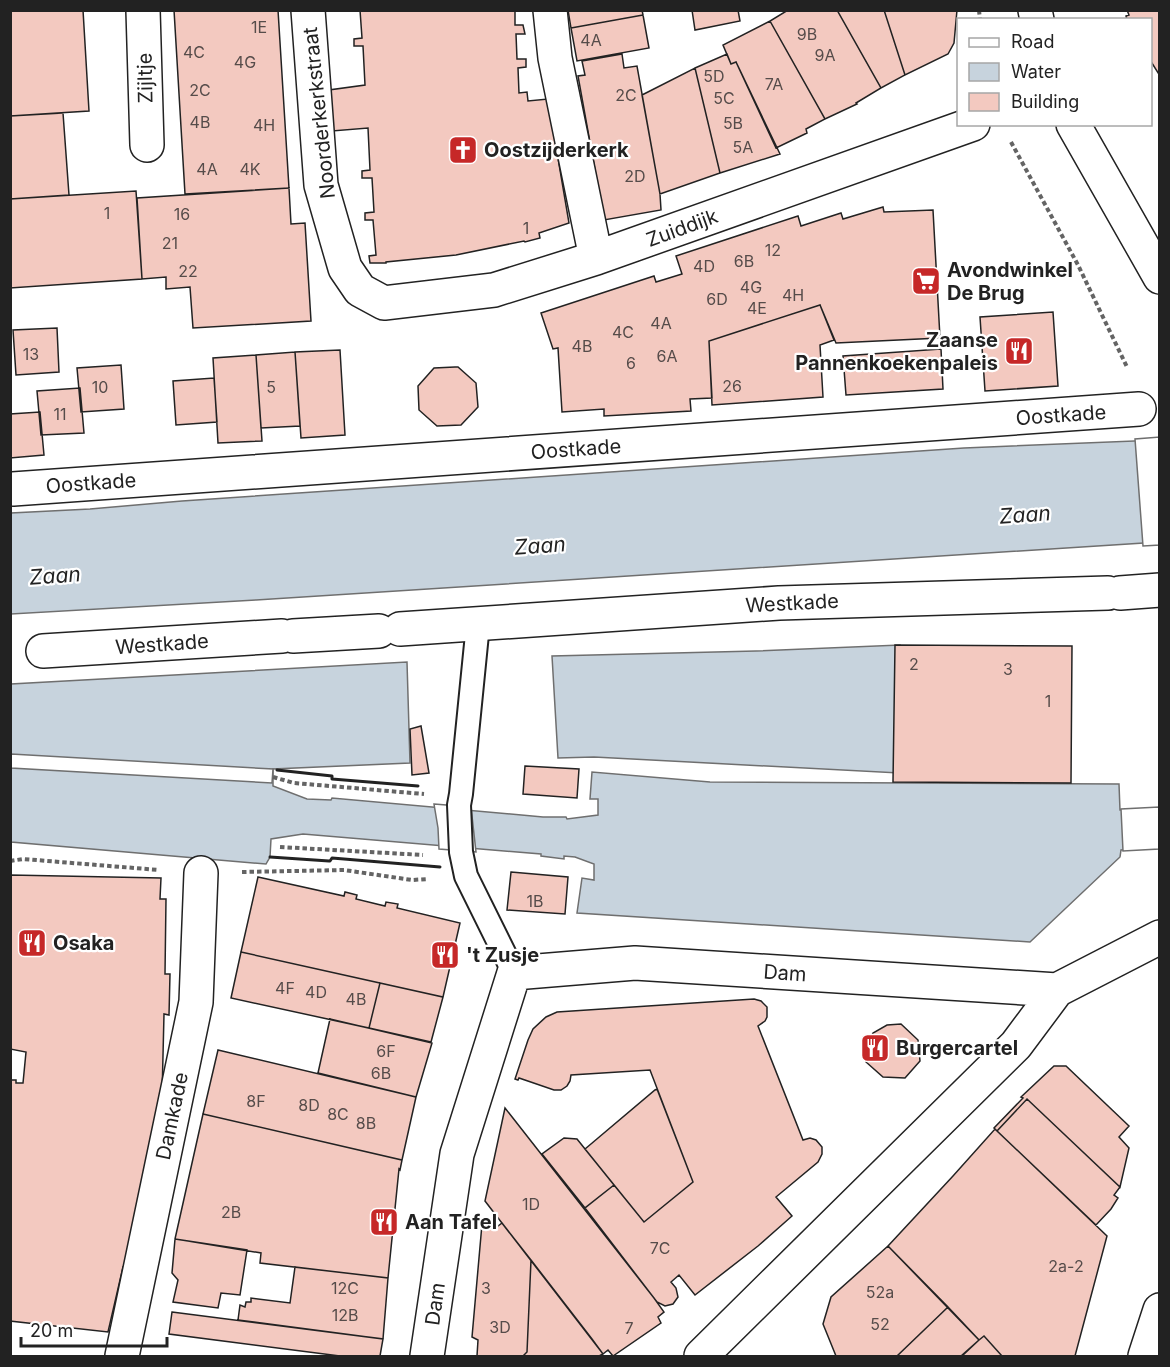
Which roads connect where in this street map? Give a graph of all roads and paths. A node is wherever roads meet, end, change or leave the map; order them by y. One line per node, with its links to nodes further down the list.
1 (143, 10): 7 (street, Zijltje)
2 (308, 10): 10 (street, Noorderkerkstraat)
3 (550, 10): 8 (street)
4 (967, 126): 8 (street, Zuiddijk)
5 (1074, 126): 9 (street)
6 (1007, 135): 11 (path)
7 (147, 145)
8 (596, 258): 10 (street, Zuiddijk)
9 (1159, 274)
10 (384, 303)
11 (1139, 409): 12 (street, Oostkade)
12 (13, 489)
13 (1160, 590): 14 (street, Westkade)
14 (478, 624): 15 (street, Westkade); 24 (lane)
15 (43, 651)
16 (273, 777): 17 (path)
17 (416, 794)
18 (280, 847): 19 (path)
19 (412, 854)
20 (10, 861): 21 (path)
21 (201, 873): 22 (path); 27 (street, Damkade)
22 (412, 880)
23 (1160, 937): 25 (street)
24 (514, 973): 25 (street, Dam); 28 (street, Dam)
25 (1057, 990): 29 (street)
26 (1160, 1310): 30 (street)
27 (122, 1356)
28 (427, 1356)
29 (701, 1356)
30 (1145, 1356)

